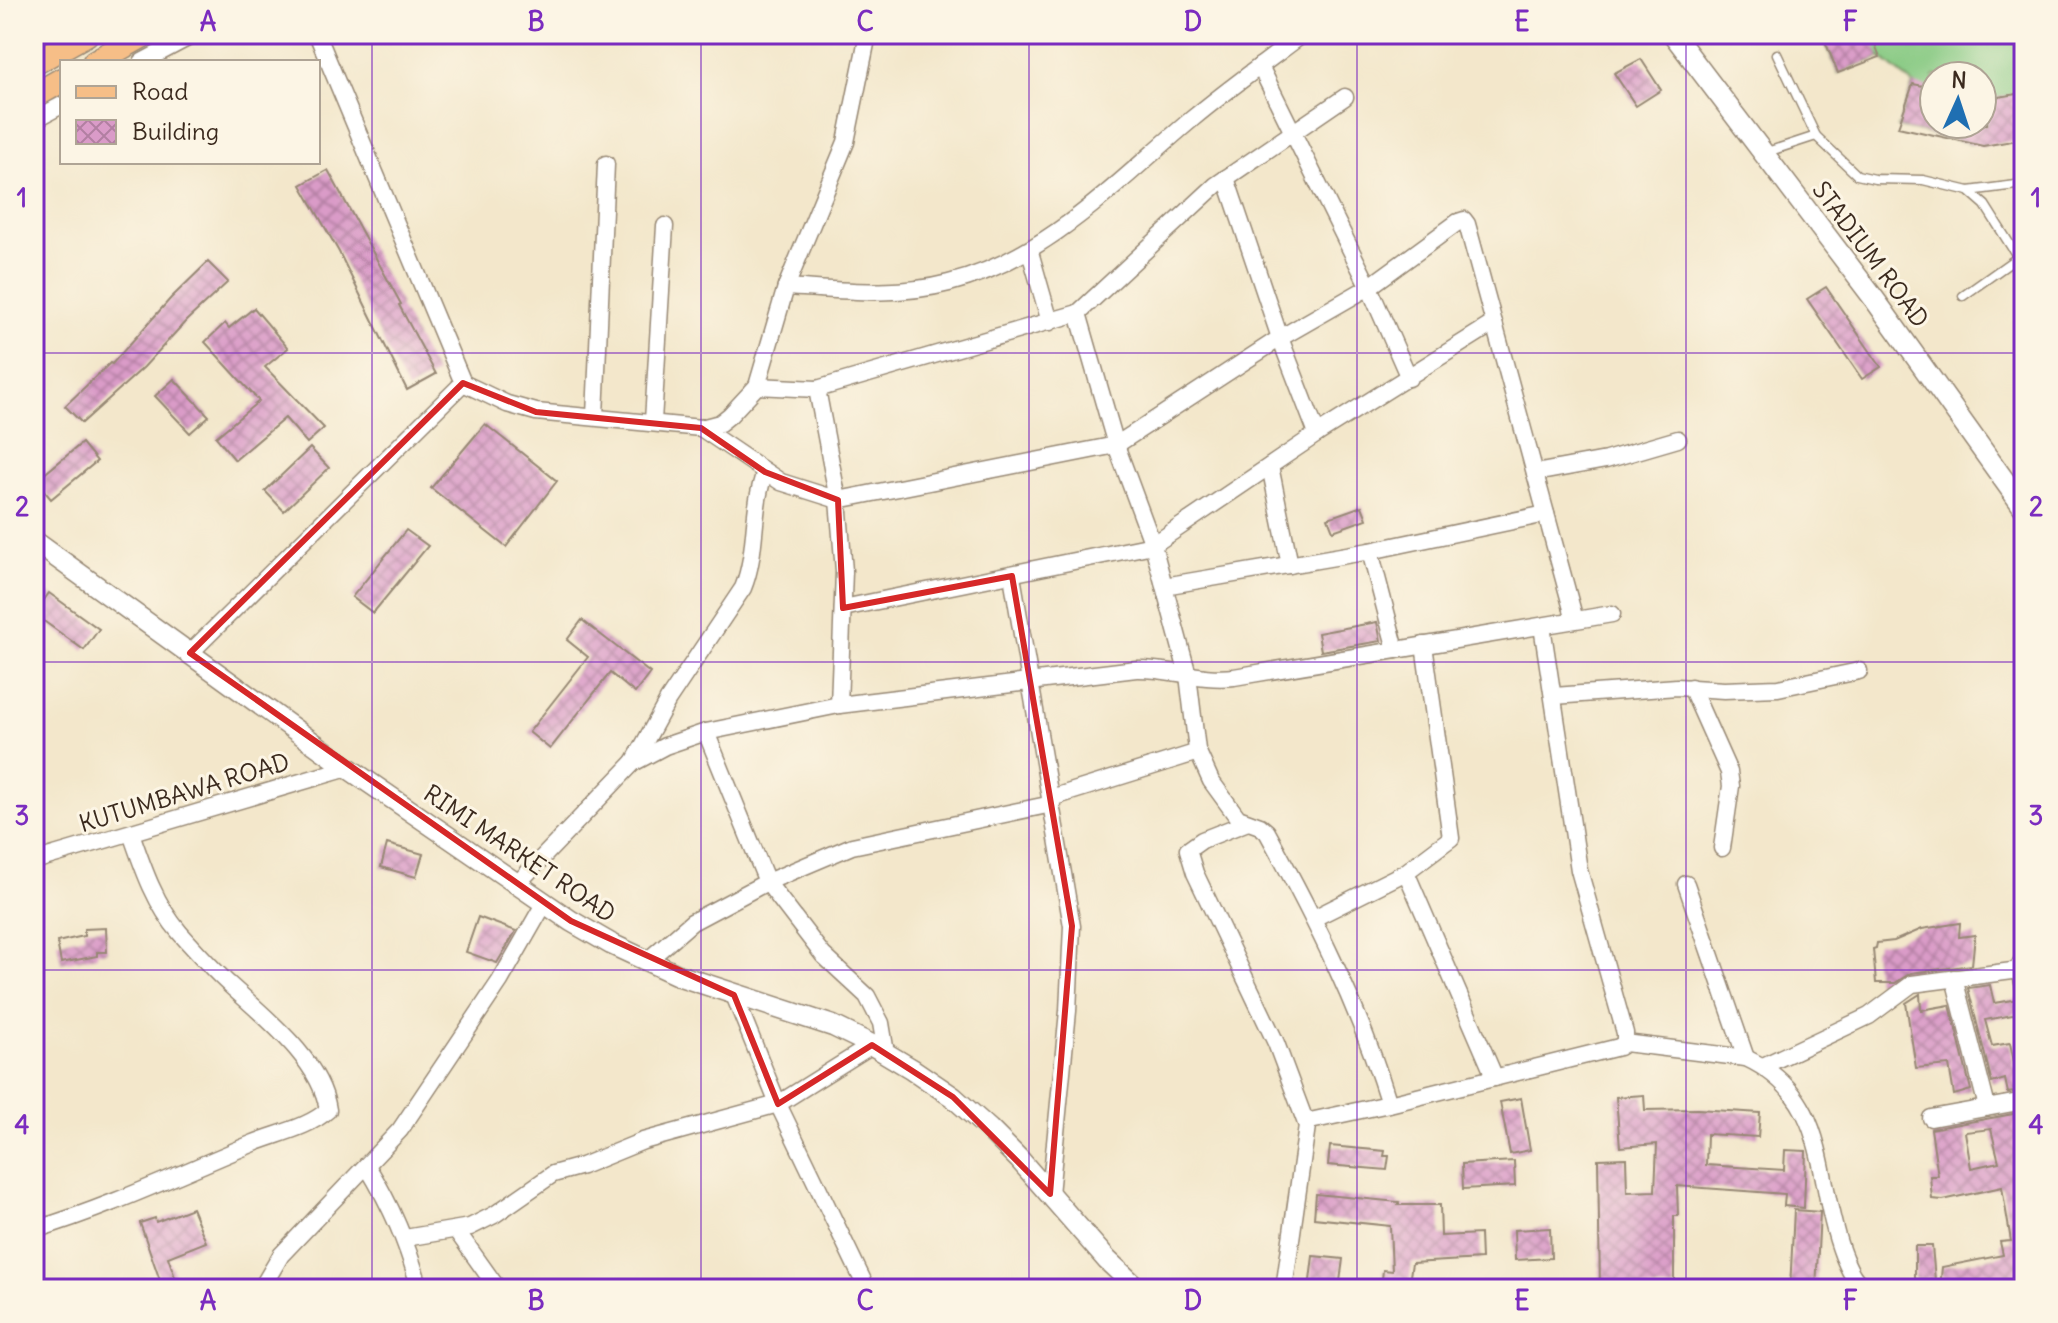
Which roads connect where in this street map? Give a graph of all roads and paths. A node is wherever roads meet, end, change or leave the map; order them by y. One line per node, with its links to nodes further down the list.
1 (64, 34): 9 (street)
2 (86, 34): 13 (main road)
3 (145, 34): 11 (main road)
4 (195, 34): 12 (street)
5 (317, 34): 39 (street)
6 (868, 34): 31 (street)
7 (1303, 34): 14 (street)
8 (1673, 34): 22 (street, STADIUM ROAD)
9 (34, 51)
10 (1777, 54): 21 (lane)
11 (99, 60)
12 (146, 60)
13 (34, 63)
14 (1260, 66): 20 (street); 28 (street)
15 (60, 81): 16 (main road)
16 (34, 96)
17 (1345, 97): 20 (street)
18 (60, 106): 19 (street)
19 (34, 120)
20 (1293, 133): 24 (street); 32 (street)
21 (1816, 136): 22 (lane); 26 (lane)
22 (1764, 154): 52 (street, STADIUM ROAD)
23 (606, 164): 42 (street)
24 (1226, 178): 34 (street); 37 (street)
25 (2024, 184): 26 (lane)
26 (1969, 191): 29 (lane)
27 (665, 226): 43 (street)
28 (1030, 252): 31 (street); 35 (street)
29 (2018, 257): 30 (lane); 33 (lane)
30 (2024, 267)
31 (786, 287): 40 (street)
32 (1369, 287): 36 (street); 37 (street); 38 (street)
33 (1963, 296)
34 (1078, 313): 35 (street); 47 (street)
35 (1050, 322): 41 (street)
36 (1494, 323): 38 (street); 50 (street)
37 (1280, 338): 45 (street); 47 (street)
38 (1409, 378): 45 (street)
39 (463, 383): 42 (street); 66 (street)
40 (757, 386): 41 (street); 44 (street)
41 (817, 389): 51 (street)
42 (595, 416): 43 (street)
43 (653, 421): 44 (street)
44 (701, 428): 49 (street)
45 (1317, 434): 48 (street)
46 (1678, 439): 50 (street)
47 (1116, 445): 51 (street); 55 (street)
48 (1270, 466): 55 (street); 57 (street)
49 (765, 472): 51 (street); 75 (street)
50 (1535, 473): 53 (street)
51 (838, 500): 60 (street)
52 (2024, 508)
53 (1546, 514): 56 (street); 62 (street)
54 (34, 541): 66 (street, RIMI MARKET ROAD)
55 (1153, 545): 58 (street); 59 (street)
56 (1370, 551): 57 (street); 65 (street)
57 (1290, 565): 59 (street)
58 (1012, 576): 60 (street); 69 (street)
59 (1164, 586): 68 (street)
60 (843, 608): 72 (street)
61 (1612, 614): 62 (street)
62 (1575, 620): 63 (street)
63 (1542, 626): 64 (street); 71 (street)
64 (1424, 645): 65 (street); 82 (street)
65 (1396, 650): 68 (street)
66 (190, 653): 76 (street, RIMI MARKET ROAD)
67 (1859, 671): 70 (street)
68 (1188, 675): 69 (street); 74 (street)
69 (1031, 680): 72 (street); 77 (street)
70 (1691, 687): 71 (street); 80 (street)
71 (1554, 696): 93 (street)
72 (839, 705): 73 (street)
73 (706, 732): 75 (street); 83 (street)
74 (1197, 750): 77 (street); 78 (street)
75 (633, 763): 85 (street)
76 (348, 768): 79 (street, KUTUMBAWA ROAD); 85 (street, RIMI MARKET ROAD)
77 (1052, 801): 83 (street); 105 (street)
78 (1248, 822): 87 (street); 103 (street)
79 (131, 833): 81 (street, KUTUMBAWA ROAD); 106 (street)
80 (1722, 848)
81 (34, 861)
82 (1406, 872): 87 (street); 97 (street)
83 (767, 882): 88 (street); 94 (street)
84 (1686, 884): 95 (street)
85 (516, 885): 86 (street, RIMI MARKET ROAD)
86 (544, 904): 88 (street, RIMI MARKET ROAD); 104 (street)
87 (1314, 918): 100 (street)
88 (647, 961): 92 (street, RIMI MARKET ROAD)
89 (2022, 964): 90 (street); 91 (street)
90 (1954, 978): 96 (street); 101 (street)
91 (2024, 987)
92 (734, 995): 94 (street, RIMI MARKET ROAD); 99 (street)
93 (1625, 1043): 95 (street); 97 (street)
94 (879, 1049): 99 (street); 105 (street, RIMI MARKET ROAD)
95 (1746, 1058): 96 (street)
96 (1763, 1066): 115 (street)
97 (1495, 1078): 100 (street)
98 (2024, 1101): 101 (street)
99 (778, 1104): 107 (street); 112 (street)
100 (1389, 1104): 103 (street)
101 (1987, 1107): 102 (street)
102 (1931, 1118)
103 (1307, 1126): 114 (street)
104 (367, 1166): 108 (street); 109 (street)
105 (1050, 1194): 113 (street, RIMI MARKET ROAD)
106 (34, 1230)
107 (456, 1230): 108 (street); 111 (street)
108 (405, 1238): 110 (street)
109 (261, 1289)
110 (420, 1289)
111 (498, 1289)
112 (867, 1289)
113 (1138, 1289)
114 (1284, 1289)
115 (1867, 1289)

